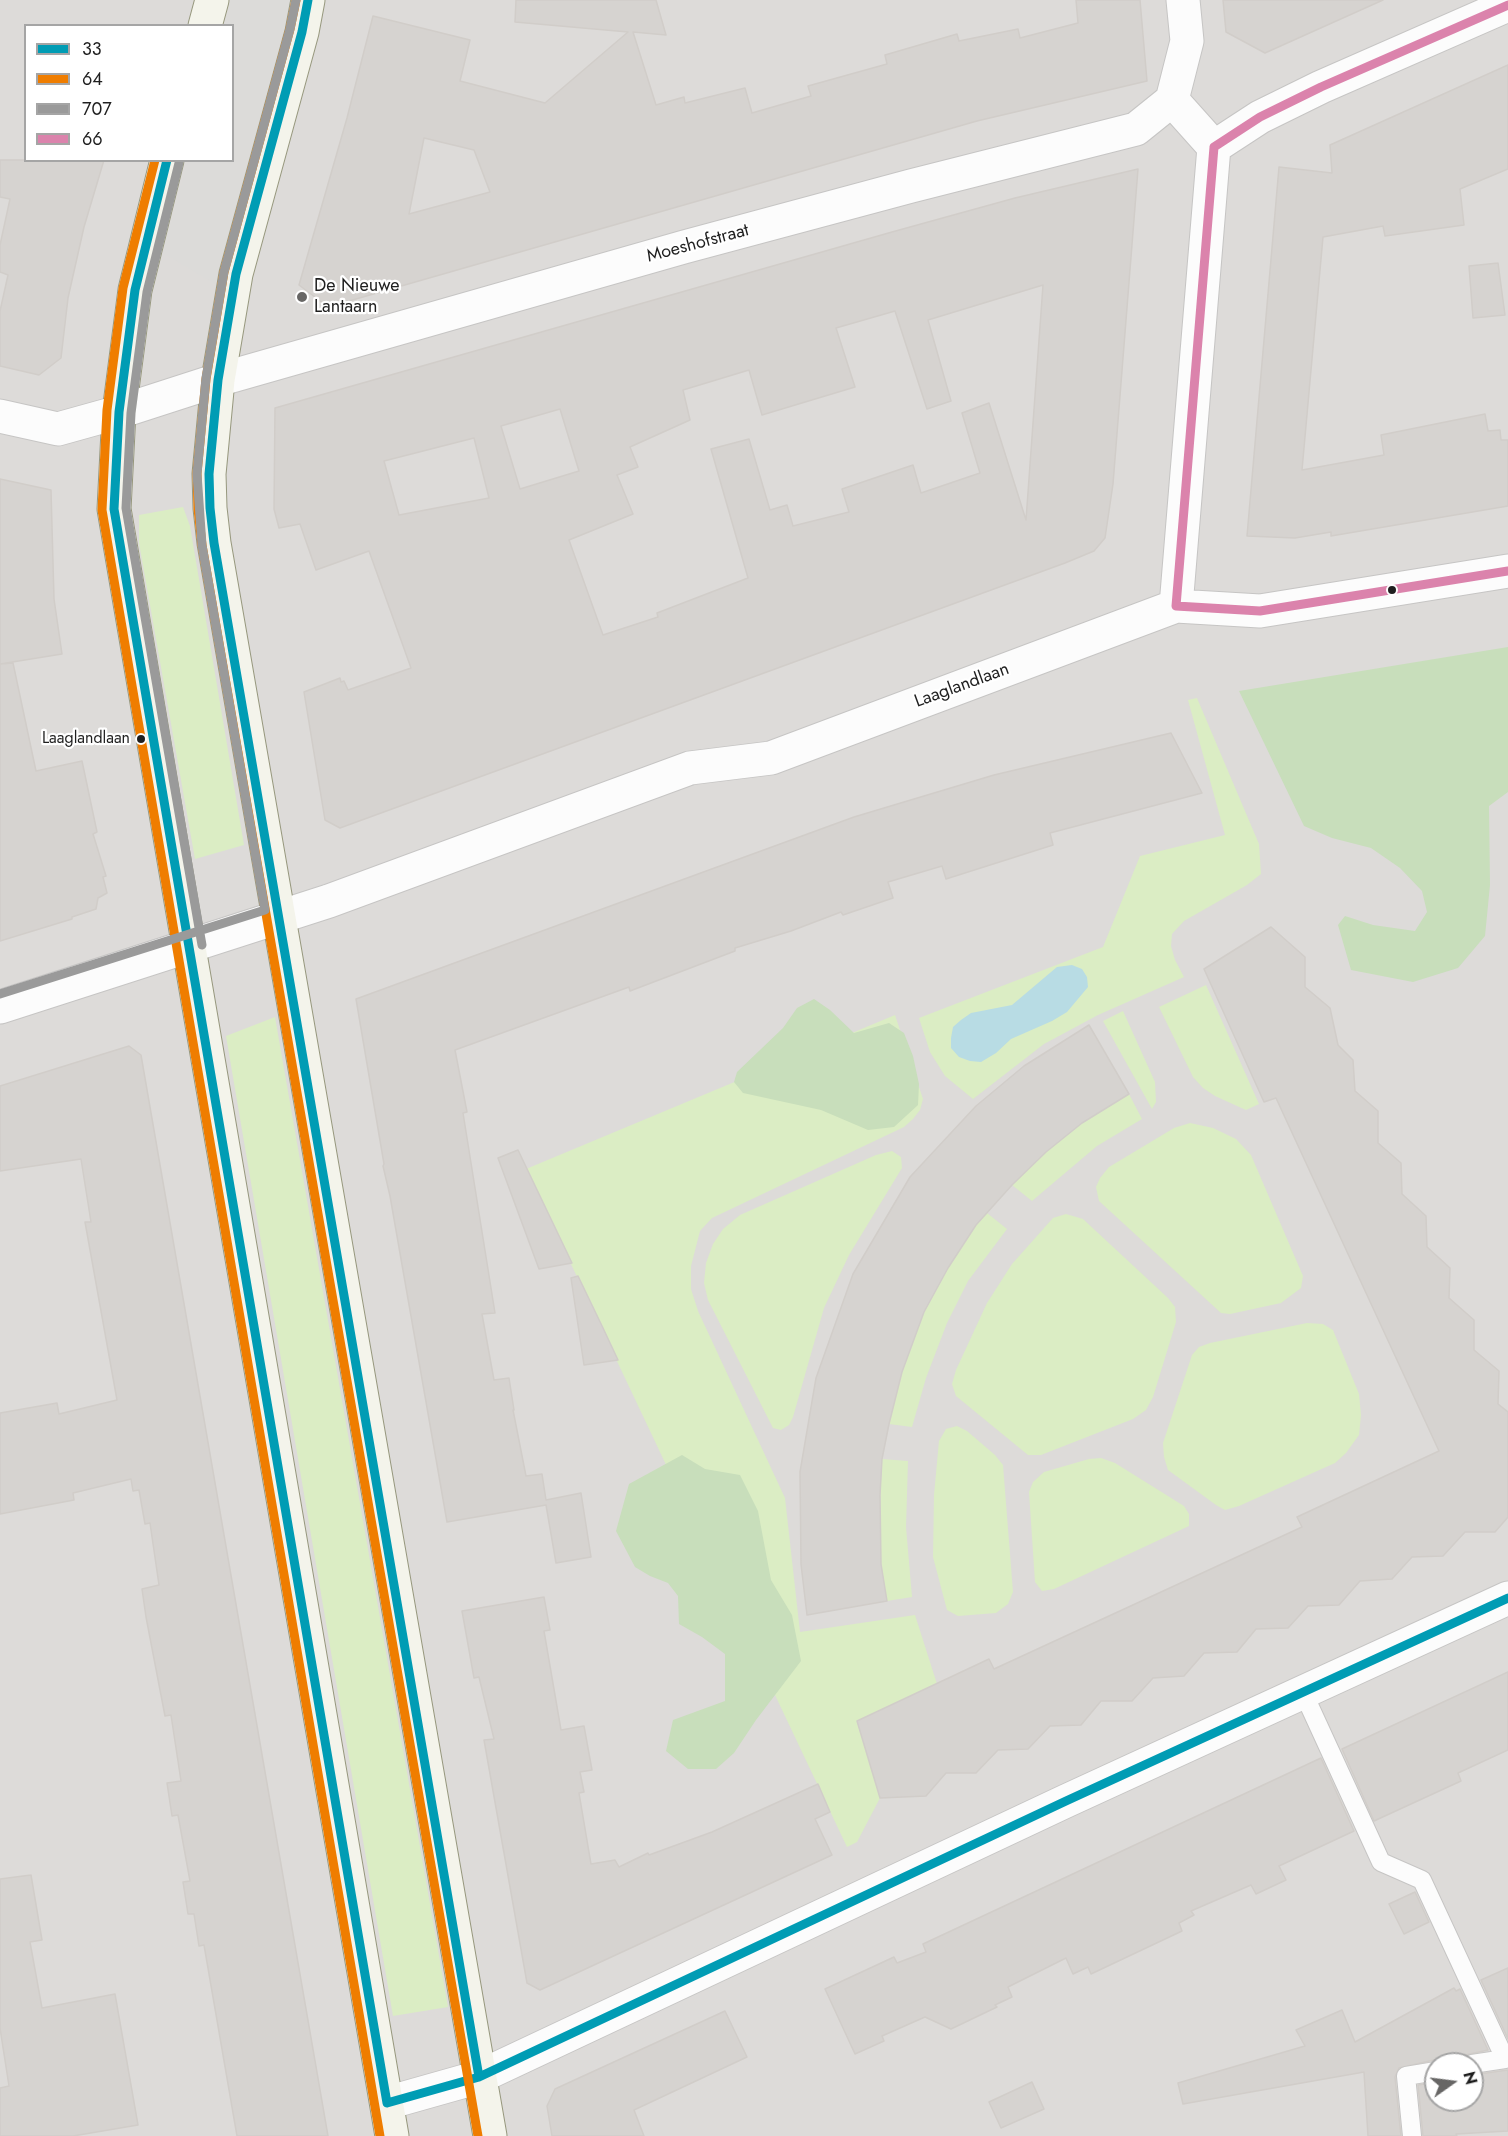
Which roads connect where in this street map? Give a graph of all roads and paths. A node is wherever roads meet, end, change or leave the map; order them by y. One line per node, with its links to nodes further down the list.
1 (212, 0): 5 (street)
2 (308, 0): 9 (street)
3 (1183, 0): 6 (street)
4 (1508, 5): 7 (street)
5 (206, 24)
6 (1172, 100): 7 (street); 9 (street, Moeshofstraat)
7 (1214, 147): 13 (street)
8 (167, 162): 10 (street)
9 (218, 380): 10 (street, Moeshofstraat); 14 (street)
10 (119, 411): 11 (street); 15 (street)
11 (0, 416)
12 (1508, 572): 13 (street)
13 (1176, 606): 14 (street, Laaglandlaan)
14 (279, 918): 15 (street, Laaglandlaan); 22 (street)
15 (190, 947): 16 (street, Laaglandlaan); 23 (street)
16 (0, 1007)
17 (1508, 1598): 18 (street)
18 (1303, 1692): 19 (lane); 22 (street)
19 (1506, 2059): 20 (lane)
20 (1484, 2062)
21 (1424, 2073): 26 (lane)
22 (479, 2077): 23 (street); 25 (street)
23 (387, 2103): 24 (street)
24 (392, 2136)
25 (490, 2136)
26 (1412, 2136)

